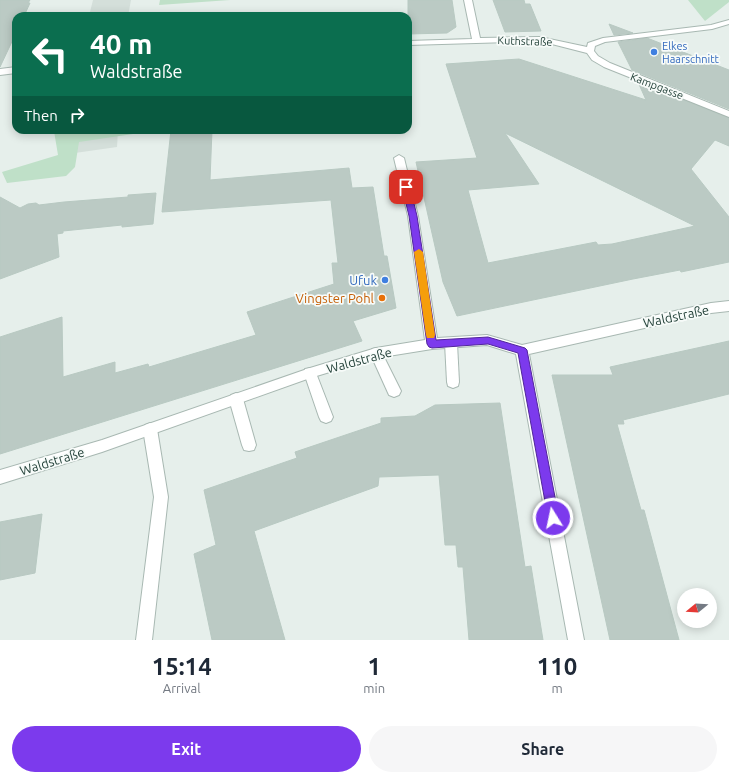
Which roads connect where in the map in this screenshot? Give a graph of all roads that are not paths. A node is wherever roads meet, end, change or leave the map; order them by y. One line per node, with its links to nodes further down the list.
1 (468, 0): 3 (street)
2 (729, 22): 5 (street)
3 (476, 40): 4 (street, Kuthstraße); 5 (street, Kuthstraße)
4 (412, 43)
5 (590, 51): 8 (street, Kampgasse)
6 (12, 70): 7 (street)
7 (0, 72)
8 (729, 114)
9 (399, 158): 12 (street)
10 (729, 306): 13 (street, Waldstraße)
11 (450, 343): 12 (street, Waldstraße); 13 (street, Waldstraße); 16 (street)
12 (432, 344): 14 (street, Waldstraße)
13 (522, 350): 24 (street)
14 (376, 353): 15 (street, Waldstraße); 17 (street)
15 (310, 373): 18 (street, Waldstraße); 19 (street)
16 (454, 382)
17 (394, 391)
18 (236, 399): 20 (street, Waldstraße); 21 (street)
19 (326, 417)
20 (150, 429): 22 (street, Waldstraße); 23 (street)
21 (249, 445)
22 (0, 477)
23 (144, 640)
24 (576, 640)

